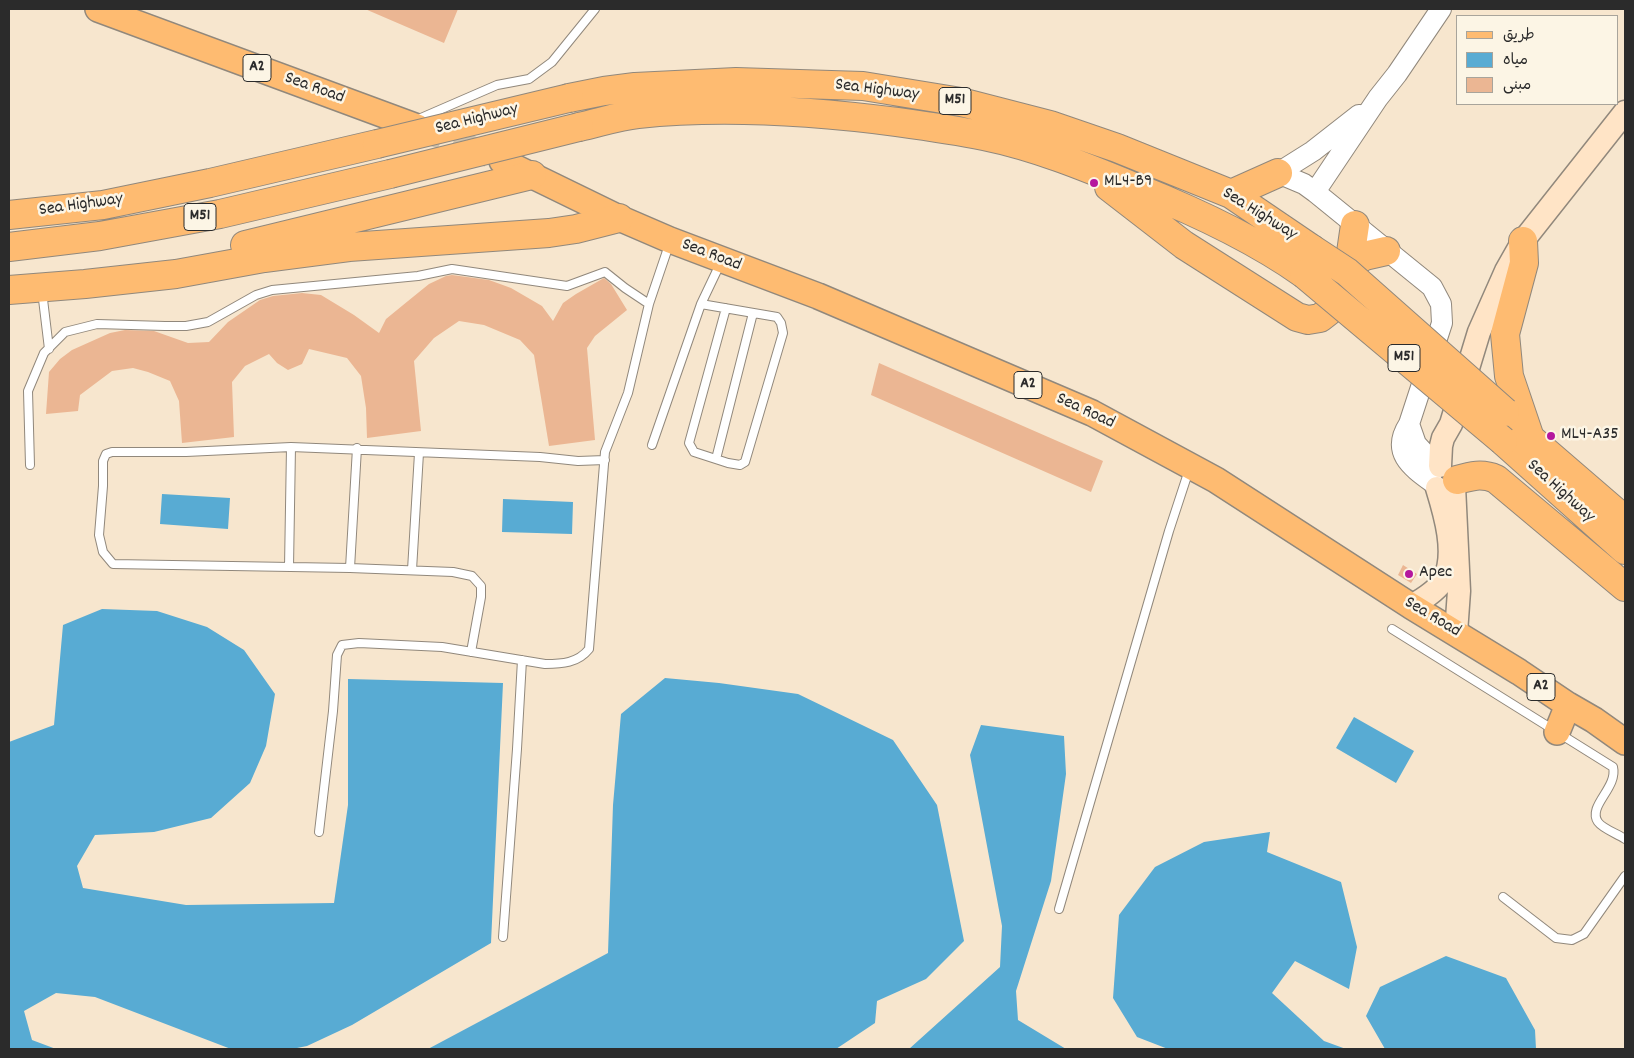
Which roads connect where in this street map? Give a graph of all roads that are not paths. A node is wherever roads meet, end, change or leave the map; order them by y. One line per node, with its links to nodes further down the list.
1 (98, 9): 6 (main road, Sea Road / A2)
2 (595, 9): 6 (lane)
3 (1441, 9): 4 (street)
4 (1378, 98): 9 (street); 11 (street)
5 (1625, 112): 17 (main road)
6 (412, 125)
7 (502, 161): 10 (main road, Sea Road / A2)
8 (1082, 166): 18 (highway, Sea Highway / M51, bridge); 21 (highway); 41 (highway, Sea Highway / M51, bridge)
9 (1278, 173): 11 (street); 12 (highway)
10 (532, 175): 14 (main road, Sea Road / A2); 22 (highway)
11 (1315, 192): 15 (street)
12 (1231, 194): 13 (highway, Sea Highway / M51, bridge); 30 (highway, Sea Highway / M51, bridge)
13 (9, 216)
14 (619, 218): 16 (main road, Sea Road / A2); 22 (highway)
15 (1354, 226): 19 (street); 21 (highway)
16 (670, 240): 20 (main road, Sea Road / A2); 25 (lane)
17 (1523, 241): 30 (highway); 39 (main road)
18 (9, 247)
19 (1386, 251): 21 (highway); 39 (street)
20 (722, 260): 26 (lane); 38 (main road, Sea Road / A2)
21 (1349, 266)
22 (86, 284): 23 (highway)
23 (42, 289): 24 (highway); 29 (lane)
24 (9, 290)
25 (649, 304): 29 (lane); 36 (lane)
26 (701, 304): 27 (lane); 31 (lane)
27 (726, 308): 28 (lane); 35 (lane)
28 (753, 313): 35 (lane); 35 (lane)
29 (48, 349): 37 (lane)
30 (1530, 438): 40 (highway, Sea Highway / M51)
31 (652, 445)
32 (291, 447): 33 (lane); 42 (lane); 42 (lane)
33 (357, 448): 34 (lane); 43 (lane)
34 (419, 453): 36 (lane); 44 (lane)
35 (716, 459)
36 (605, 460): 50 (lane)
37 (30, 465)
38 (1190, 466): 46 (main road, Sea Road / A2); 58 (lane)
39 (1444, 477): 45 (highway); 46 (main road); 48 (main road)
40 (1625, 520)
41 (1625, 550)
42 (289, 567): 43 (lane)
43 (350, 568): 44 (lane)
44 (412, 570): 49 (lane)
45 (1625, 587)
46 (1411, 606): 48 (main road, Sea Road / A2)
47 (1392, 629): 52 (lane)
48 (1456, 633): 51 (main road, Sea Road / A2)
49 (471, 652): 50 (lane); 54 (lane)
50 (522, 660): 59 (lane)
51 (1568, 706): 52 (main road); 53 (main road, Sea Road / A2)
52 (1557, 732): 55 (lane)
53 (1625, 742)
54 (319, 832)
55 (1625, 838)
56 (1625, 876): 57 (lane)
57 (1503, 898)
58 (1059, 909)
59 (503, 938)

